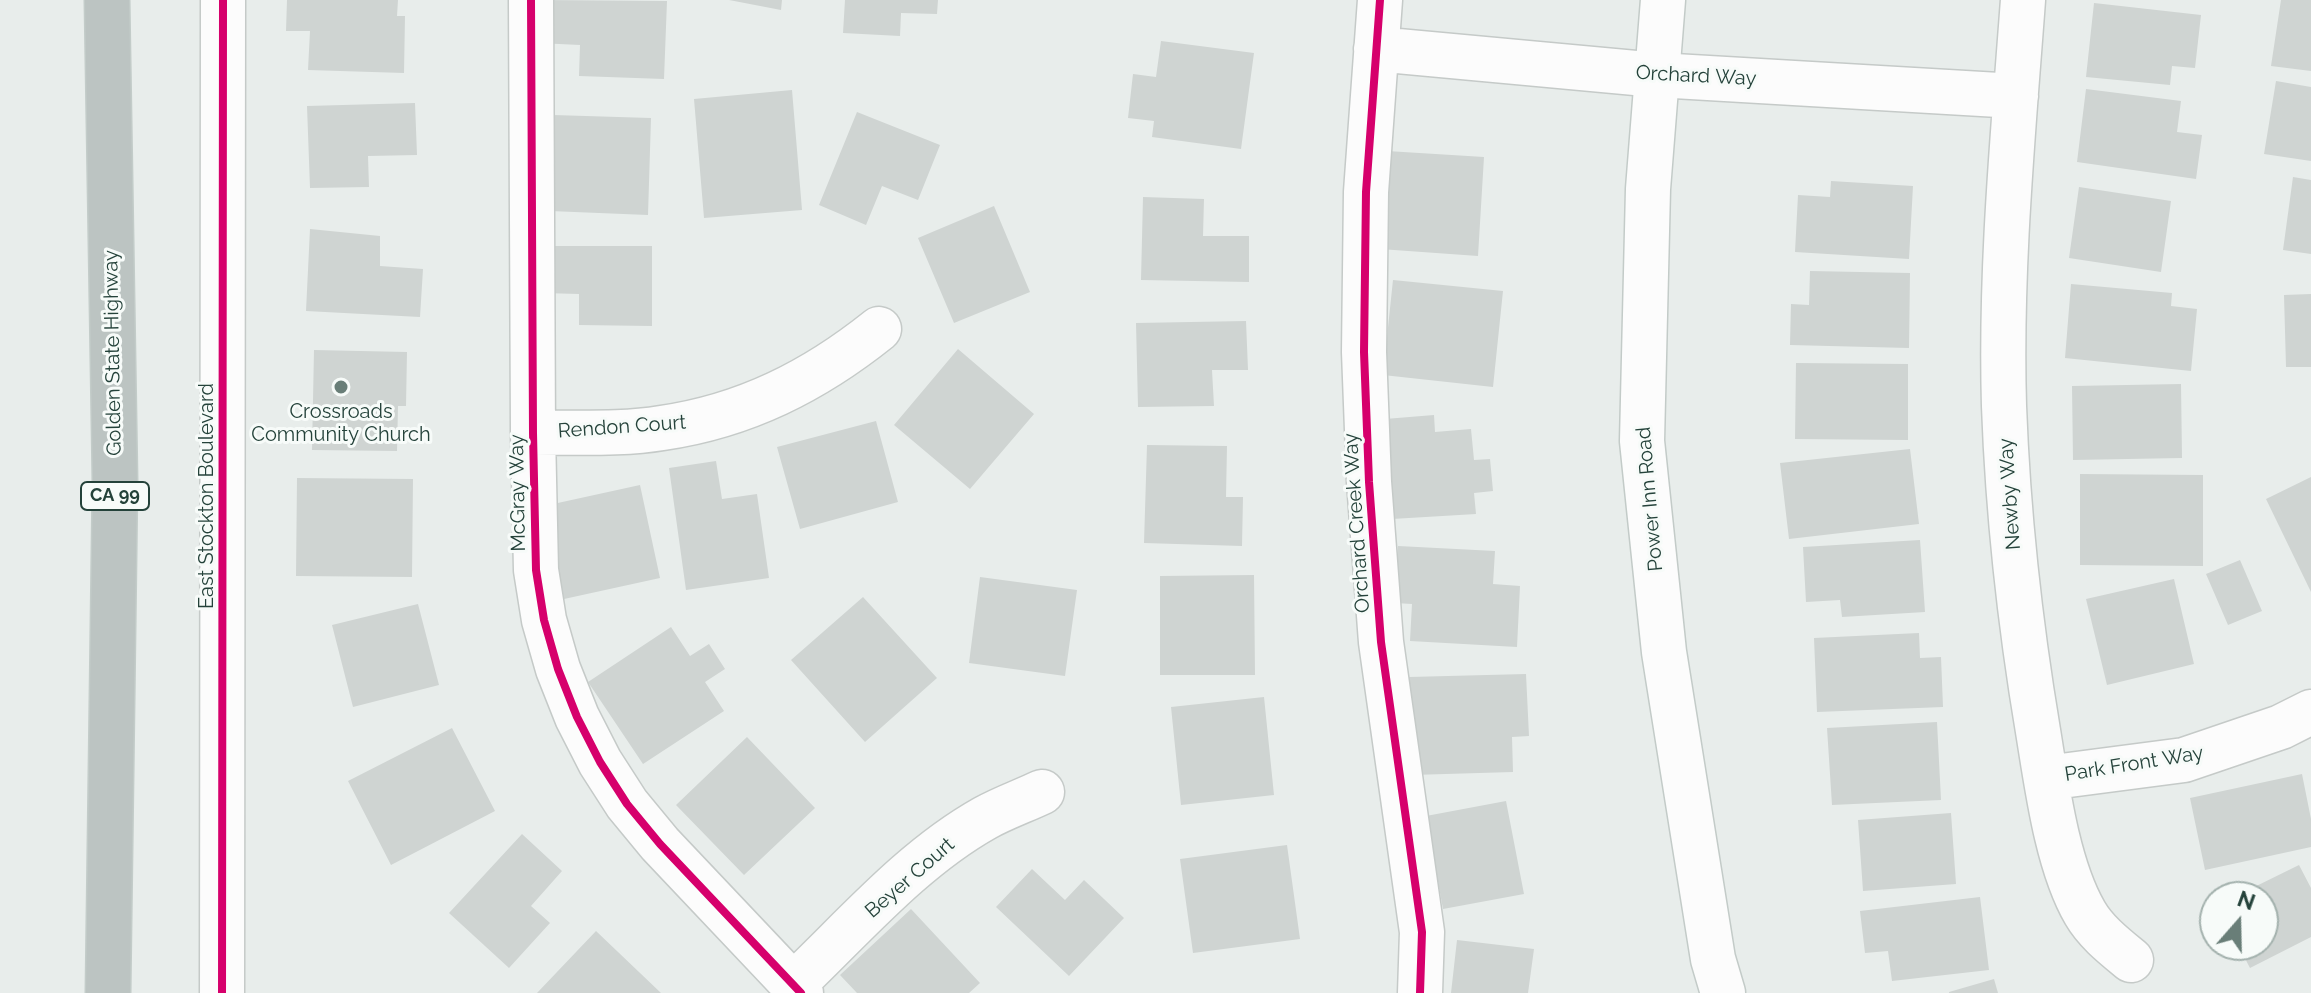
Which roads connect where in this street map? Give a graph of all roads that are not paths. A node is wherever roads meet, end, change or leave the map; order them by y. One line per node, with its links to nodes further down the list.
1 (107, 0): 17 (highway, Golden State Highway / CA 99)
2 (223, 0): 18 (street, East Stockton Boulevard)
3 (531, 0): 11 (street, McGray Way)
4 (1380, 0): 7 (street)
5 (1663, 0): 8 (street, Power Inn Road)
6 (2023, 0): 9 (street, Newby Way)
7 (1376, 49): 8 (street, Orchard Way); 19 (street, Orchard Creek Way)
8 (1657, 75): 9 (street, Orchard Way); 20 (street, Power Inn Road)
9 (2016, 96): 13 (street, Newby Way)
10 (879, 329): 11 (street, Rendon Court)
11 (533, 433): 16 (street, McGray Way)
12 (2311, 712): 13 (street, Park Front Way)
13 (2046, 778): 15 (street, Newby Way)
14 (1042, 792): 16 (street, Beyer Court)
15 (2131, 960)
16 (798, 989)
17 (108, 993)
18 (222, 993)
19 (1420, 993)
20 (1723, 993)

